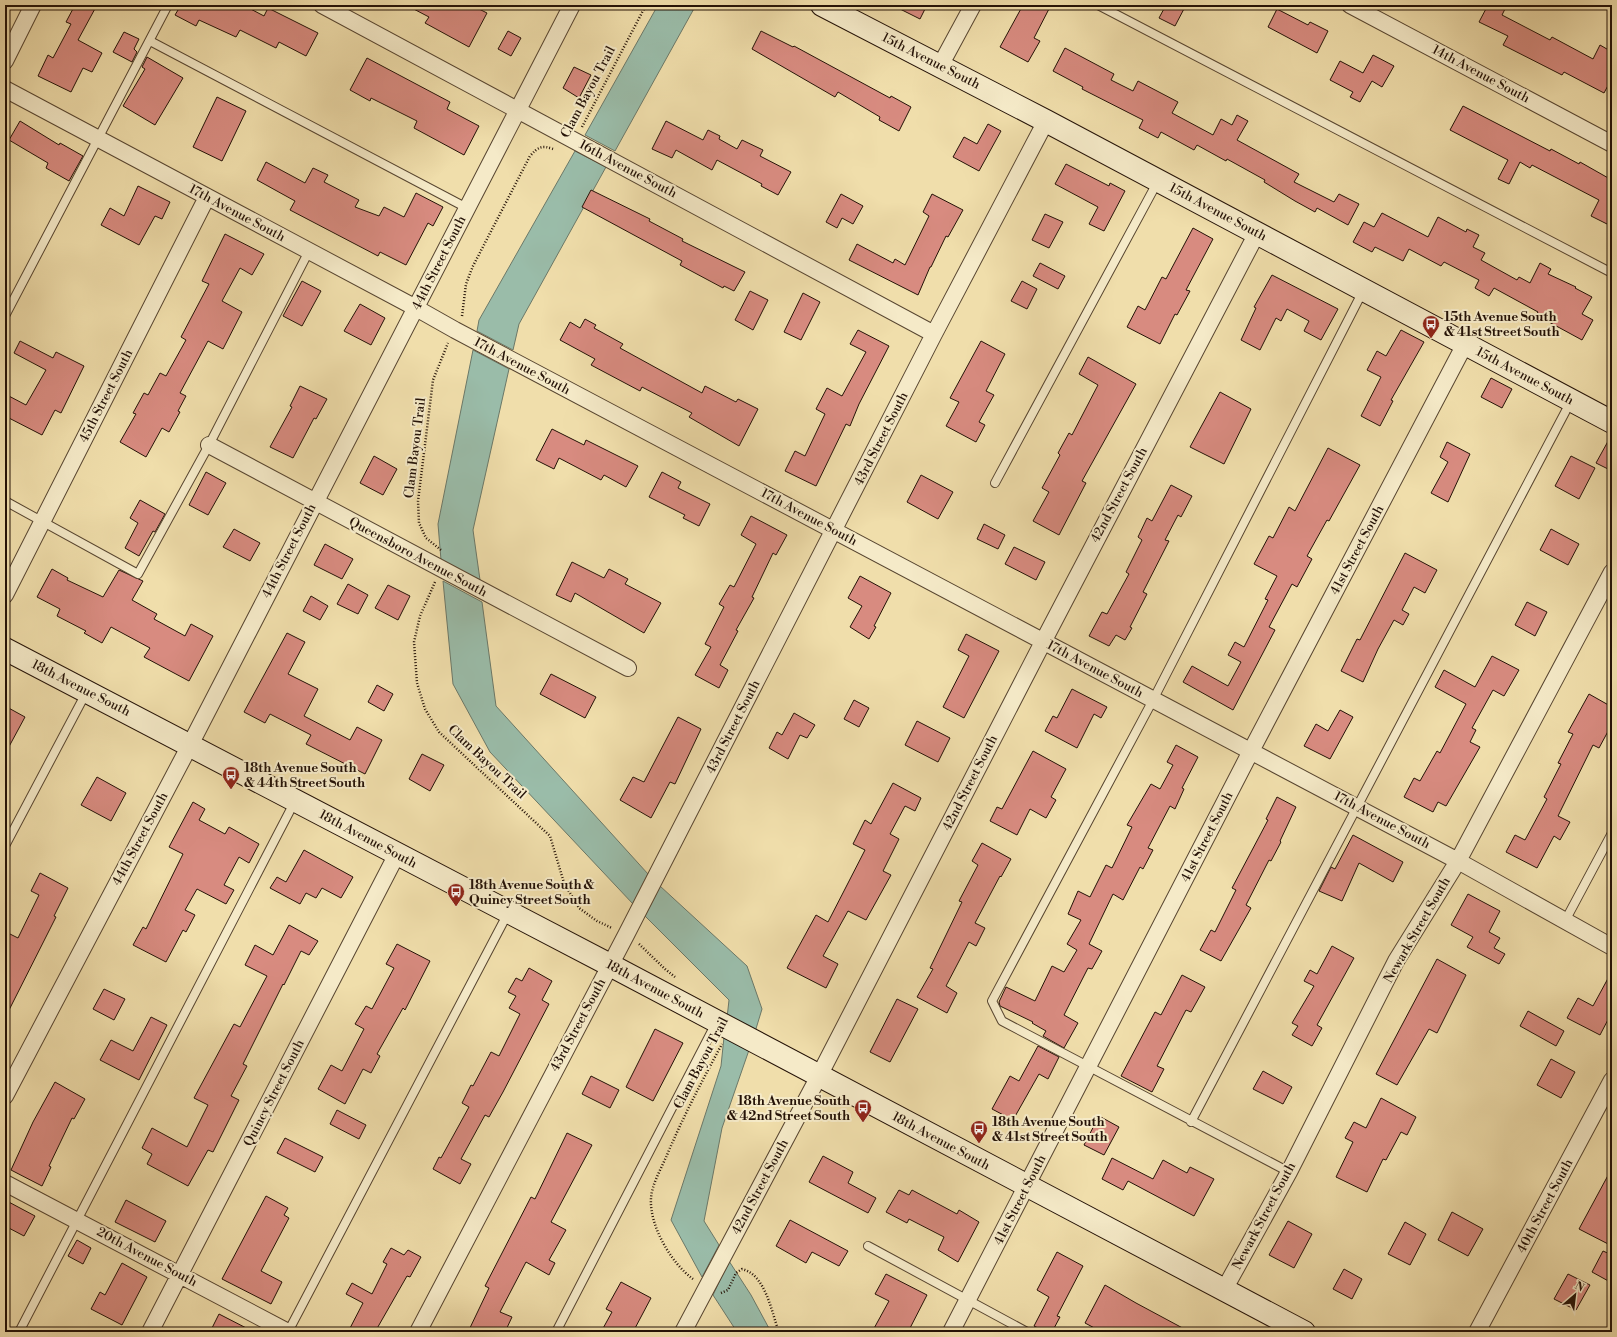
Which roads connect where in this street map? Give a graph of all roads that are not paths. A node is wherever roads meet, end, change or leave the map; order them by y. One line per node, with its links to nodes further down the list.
1 (33, 5): 10 (street)
2 (168, 5): 9 (lane)
3 (322, 5): 13 (street, 16th Avenue South)
4 (822, 5): 11 (street, 15th Avenue South)
5 (973, 5): 11 (street)
6 (1098, 5): 22 (lane)
7 (1350, 5): 16 (street, 14th Avenue South)
8 (567, 7): 13 (street, 44th Street South)
9 (150, 40): 15 (lane); 19 (lane)
10 (5, 61)
11 (940, 66): 14 (street, 15th Avenue South)
12 (5, 89): 15 (street, 17th Avenue South)
13 (518, 109): 19 (street, 44th Street South); 26 (street, 16th Avenue South)
14 (1046, 121): 17 (street, 15th Avenue South); 26 (street, 43rd Street South)
15 (99, 139): 18 (street, 17th Avenue South); 25 (lane)
16 (1612, 144)
17 (1158, 181): 20 (street, 15th Avenue South); 31 (lane)
18 (208, 197): 21 (street, 17th Avenue South); 34 (street, 45th Street South)
19 (467, 208): 24 (street, 44th Street South)
20 (1257, 233): 23 (street, 15th Avenue South); 38 (street, 42nd Street South)
21 (309, 251): 24 (street, 17th Avenue South); 30 (lane)
22 (1612, 273)
23 (1363, 290): 27 (street, 15th Avenue South); 42 (lane)
24 (416, 308): 33 (street, 44th Street South); 35 (street, 17th Avenue South)
25 (5, 316)
26 (934, 334): 35 (street, 43rd Street South)
27 (1465, 344): 28 (street, 15th Avenue South); 44 (street, 41st Street South)
28 (1571, 400): 29 (street, 15th Avenue South); 46 (lane)
29 (1612, 422)
30 (209, 445): 33 (street, Queensboro Avenue South); 34 (lane)
31 (995, 483)
32 (5, 501): 34 (lane)
33 (314, 502): 40 (street, Queensboro Avenue South); 43 (street, 44th Street South)
34 (42, 521): 37 (street, 45th Street South)
35 (834, 530): 38 (street, 17th Avenue South); 54 (street, 43rd Street South)
36 (1612, 572): 50 (street, Newark Street South)
37 (5, 594)
38 (1043, 642): 42 (street, 17th Avenue South); 57 (street, 42nd Street South)
39 (5, 649): 41 (street, 18th Avenue South)
40 (628, 668)
41 (87, 691): 43 (street, 18th Avenue South); 48 (lane)
42 (1153, 700): 44 (street, 17th Avenue South); 56 (lane)
43 (190, 745): 45 (street, 18th Avenue South); 59 (street, 44th Street South)
44 (1251, 751): 46 (street, 17th Avenue South); 56 (street, 41st Street South)
45 (295, 800): 49 (street, 18th Avenue South); 64 (lane)
46 (1356, 807): 50 (street, 17th Avenue South); 60 (lane)
47 (1612, 833): 52 (lane)
48 (5, 846)
49 (397, 854): 51 (street, 18th Avenue South); 66 (street, Quincy Street South)
50 (1458, 861): 52 (street, 17th Avenue South); 61 (street, Newark Street South)
51 (509, 912): 54 (street, 18th Avenue South); 71 (lane)
52 (1565, 921): 53 (street, 17th Avenue South)
53 (1612, 947)
54 (610, 965): 55 (street, 18th Avenue South); 72 (street, 43rd Street South)
55 (723, 1026): 57 (street, 18th Avenue South); 73 (lane)
56 (1088, 1068): 60 (lane); 63 (street, 41st Street South)
57 (819, 1076): 63 (street, 18th Avenue South); 74 (street, 42nd Street South)
58 (1612, 1080): 78 (street, 40th Street South)
59 (5, 1096)
60 (1191, 1122): 61 (lane)
61 (1288, 1172): 67 (street, Newark Street South)
62 (5, 1183): 64 (street, 20th Avenue South)
63 (1027, 1187): 67 (street, 18th Avenue South); 68 (street, 41st Street South)
64 (77, 1220): 66 (street, 20th Avenue South); 69 (lane)
65 (868, 1246): 68 (lane)
66 (180, 1274): 70 (street, Quincy Street South); 71 (street, 20th Avenue South)
67 (1224, 1290): 77 (street, 18th Avenue South)
68 (967, 1300): 75 (street, 41st Street South); 76 (lane)
69 (19, 1332)
70 (150, 1332)
71 (288, 1332)
72 (418, 1332)
73 (556, 1332)
74 (683, 1332)
75 (951, 1332)
76 (1027, 1332)
77 (1304, 1332)
78 (1477, 1332)

